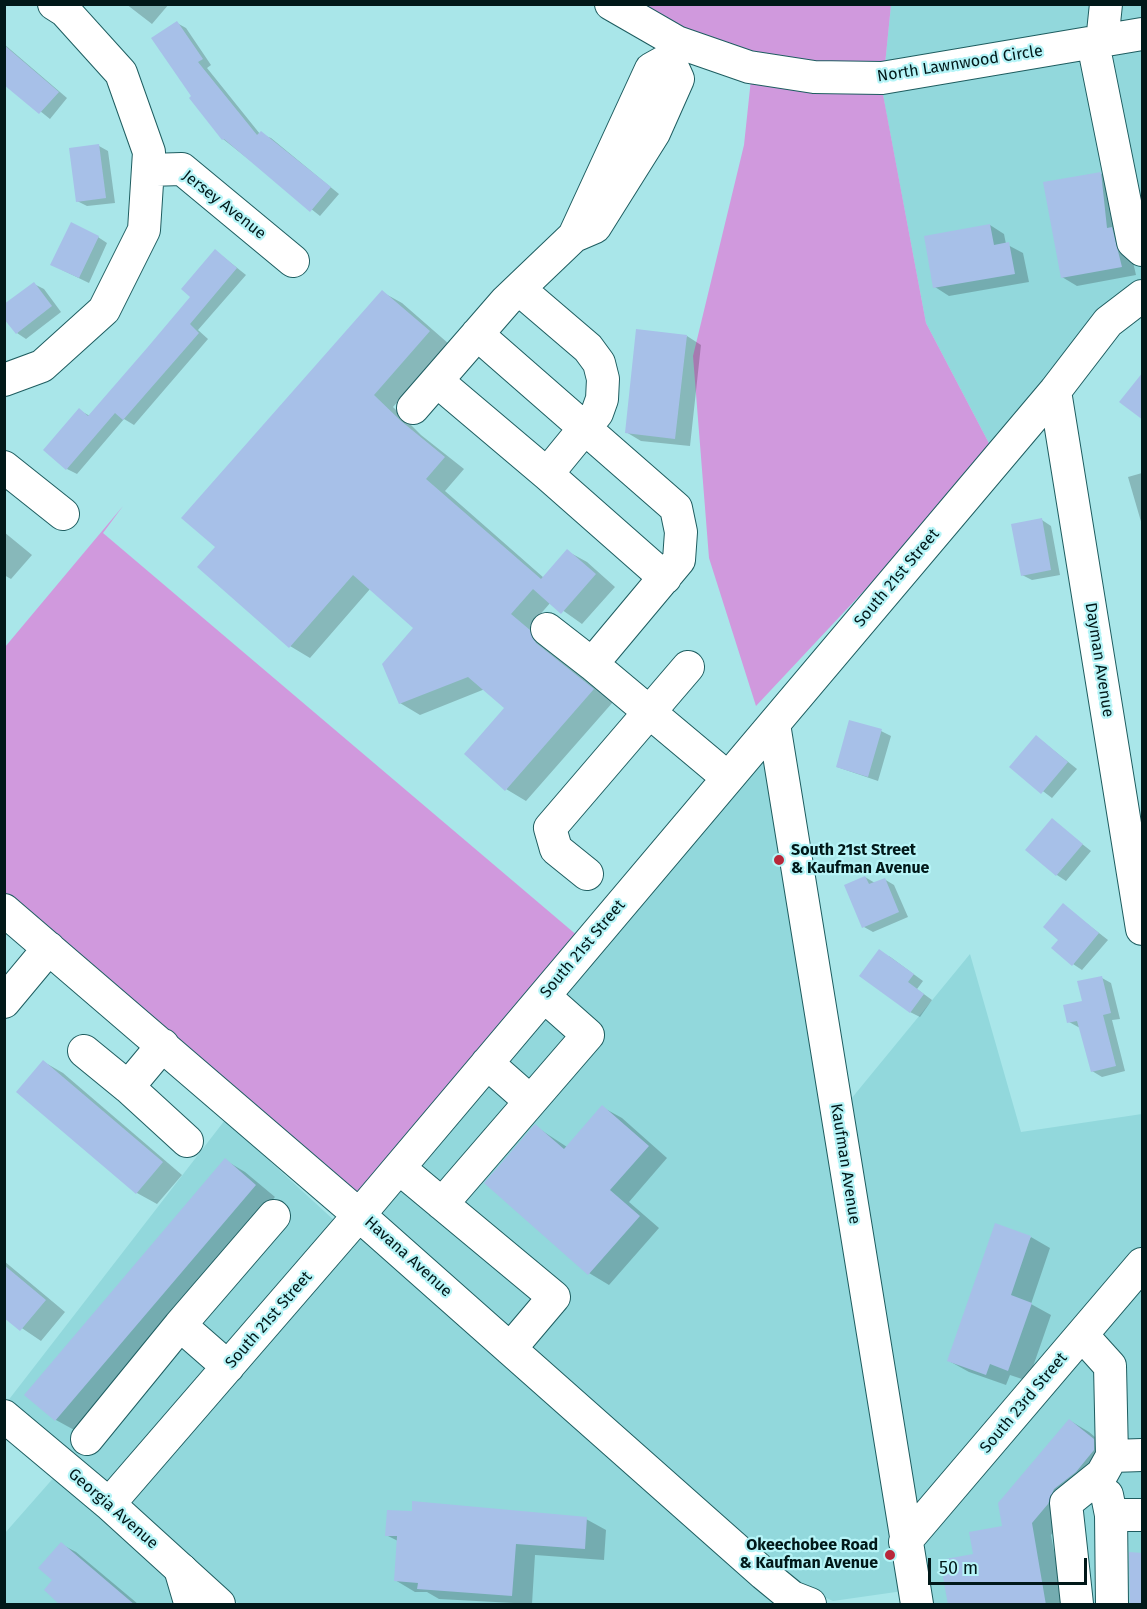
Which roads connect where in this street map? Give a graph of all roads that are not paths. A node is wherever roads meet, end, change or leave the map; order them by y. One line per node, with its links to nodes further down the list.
1 (54, 4): 7 (street)
2 (611, 4): 6 (street, North Lawnwood Circle)
3 (1106, 4): 5 (street)
4 (1143, 34): 5 (street, North Lawnwood Circle)
5 (1097, 43): 6 (street, North Lawnwood Circle); 8 (street)
6 (673, 51): 10 (street)
7 (148, 170): 9 (street, Jersey Avenue); 13 (street)
8 (1143, 250)
9 (293, 261)
10 (519, 289): 12 (street); 17 (street)
11 (1143, 296): 15 (street, South 21st Street)
12 (477, 334): 14 (street); 17 (street)
13 (4, 380)
14 (437, 381): 16 (street); 19 (street)
15 (1055, 392): 26 (street, South 21st Street); 30 (street, Dayman Avenue)
16 (413, 408)
17 (585, 428): 19 (street); 21 (street)
18 (4, 467): 20 (street)
19 (547, 474): 21 (street)
20 (63, 514)
21 (665, 578): 23 (street)
22 (546, 629): 23 (street)
23 (592, 664): 25 (street)
24 (688, 667): 25 (street)
25 (650, 712): 27 (street); 28 (street)
26 (774, 723): 27 (street, South 21st Street); 55 (street, Kaufman Avenue)
27 (728, 778): 32 (street, South 21st Street)
28 (587, 874)
29 (4, 910): 31 (street, Havana Avenue)
30 (1143, 929)
31 (49, 948): 33 (street); 34 (street, Havana Avenue)
32 (544, 996): 36 (street, South 21st Street); 38 (street)
33 (4, 1002)
34 (163, 1045): 37 (street); 42 (street, Havana Avenue)
35 (84, 1051): 37 (street)
36 (487, 1063): 38 (street); 40 (street, South 21st Street)
37 (128, 1088): 39 (street)
38 (530, 1101): 41 (street)
39 (187, 1141)
40 (399, 1168): 41 (street); 42 (street, South 21st Street)
41 (442, 1204): 47 (street)
42 (359, 1215): 47 (street, Havana Avenue); 48 (street, South 21st Street)
43 (274, 1216): 45 (street)
44 (1143, 1264): 46 (street, South 23rd Street)
45 (180, 1325): 48 (street); 50 (street)
46 (1082, 1335): 51 (street); 55 (street, South 23rd Street)
47 (510, 1348): 60 (street, Havana Avenue)
48 (228, 1367): 52 (street, South 21st Street)
49 (4, 1416): 52 (street, Georgia Avenue)
50 (87, 1439)
51 (1119, 1462): 53 (street); 61 (street)
52 (109, 1504): 56 (street, Georgia Avenue)
53 (1111, 1515): 54 (street); 62 (street)
54 (1143, 1515)
55 (905, 1542): 57 (street, Kaufman Avenue)
56 (181, 1570): 58 (main road); 59 (street, Georgia Avenue)
57 (909, 1604)
58 (191, 1605)
59 (219, 1605)
60 (810, 1605)
61 (1077, 1605)
62 (1112, 1605)

